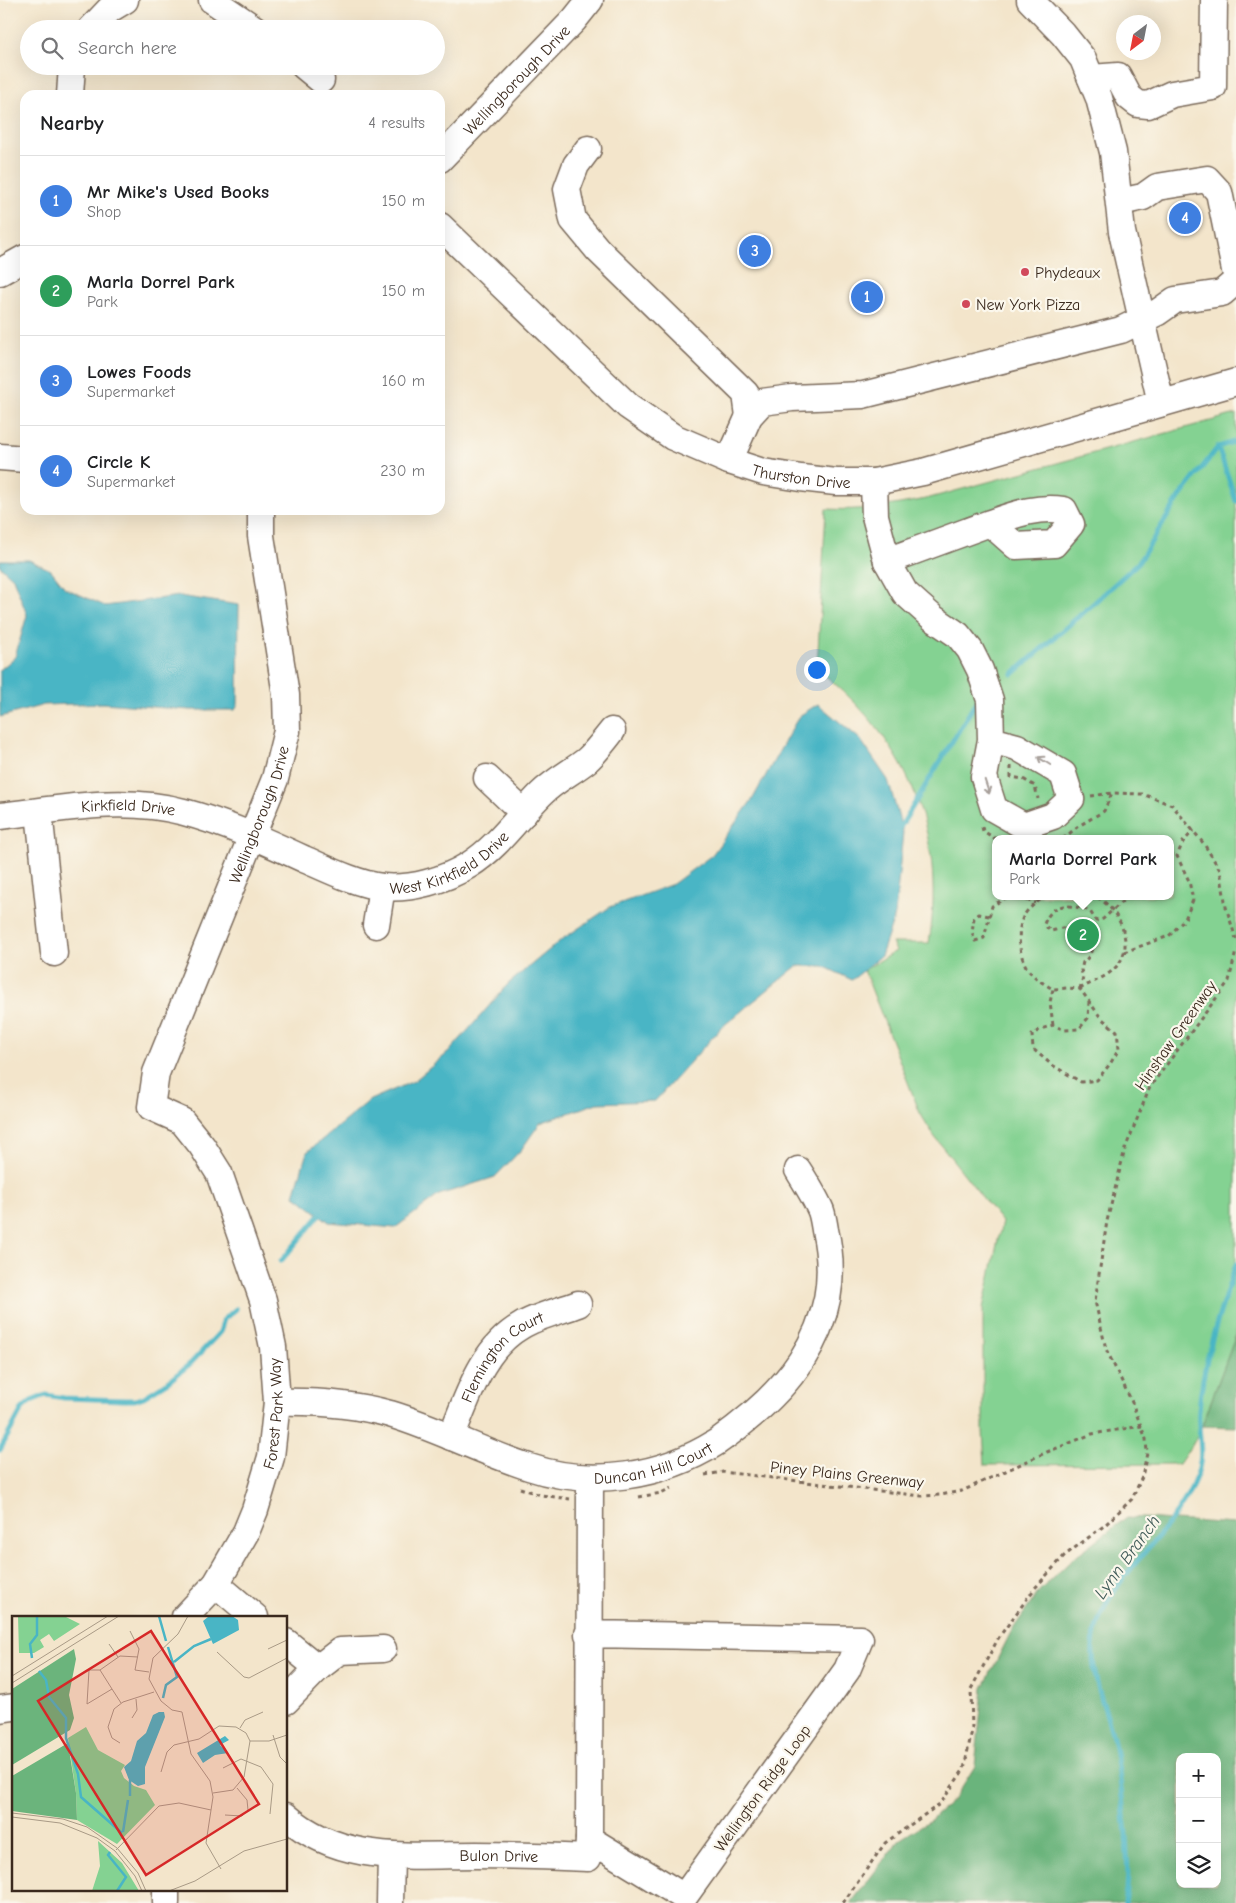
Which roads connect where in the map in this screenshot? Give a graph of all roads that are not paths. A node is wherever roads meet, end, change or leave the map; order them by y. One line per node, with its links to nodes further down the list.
1 (125, 0): 6 (street)
2 (212, 0): 7 (street)
3 (590, 0): 12 (street, Wellingborough Drive)
4 (1030, 0): 9 (street)
5 (1214, 0): 9 (street)
6 (100, 20)
7 (242, 20)
8 (71, 75): 10 (street)
9 (1091, 78): 13 (street)
10 (70, 90)
11 (588, 149): 22 (street)
12 (445, 153)
13 (1120, 202): 17 (street); 19 (street)
14 (445, 231): 25 (street, Thurston Drive)
15 (20, 261): 16 (street)
16 (0, 272)
17 (1236, 275)
18 (1236, 281): 19 (street)
19 (1142, 318): 21 (street); 22 (street)
20 (1236, 382): 21 (street, Thurston Drive)
21 (1161, 402): 26 (street, Thurston Drive)
22 (749, 416): 25 (street)
23 (0, 457): 24 (street)
24 (20, 459)
25 (729, 461): 26 (street, Thurston Drive)
26 (874, 482): 29 (street)
27 (261, 515): 36 (street, Wellingborough Drive)
28 (990, 523): 29 (street)
29 (887, 561): 31 (street)
30 (612, 731): 34 (street, West Kirkfield Drive)
31 (991, 740): 31 (street, one-way to 31)
32 (487, 778): 34 (street)
33 (39, 812): 35 (street, Kirkfield Drive); 36 (street, Kirkfield Drive); 39 (street)
34 (524, 814): 37 (street, West Kirkfield Drive)
35 (0, 816)
36 (251, 836): 37 (street, West Kirkfield Drive); 40 (street, Wellingborough Drive)
37 (382, 887): 38 (street)
38 (376, 925)
39 (54, 953)
40 (151, 1107): 43 (street, Forest Park Way)
41 (798, 1170): 45 (street, Duncan Hill Court)
42 (578, 1304): 44 (street, Flemington Court)
43 (277, 1402): 44 (street, Duncan Hill Court); 46 (street, Forest Park Way)
44 (451, 1437): 45 (street, Duncan Hill Court)
45 (590, 1478): 49 (street)
46 (216, 1584): 47 (street, Forest Park Way); 48 (street)
47 (186, 1616)
48 (254, 1616)
49 (588, 1634): 55 (street); 55 (street, Wellington Ridge Loop)
50 (288, 1644): 52 (street)
51 (383, 1649): 52 (street)
52 (318, 1668): 53 (street)
53 (288, 1699)
54 (288, 1818): 56 (street, Bulon Drive)
55 (589, 1839): 56 (street, Bulon Drive)
56 (391, 1855): 59 (street)
57 (166, 1890): 58 (street)
58 (166, 1903)
59 (390, 1903)

